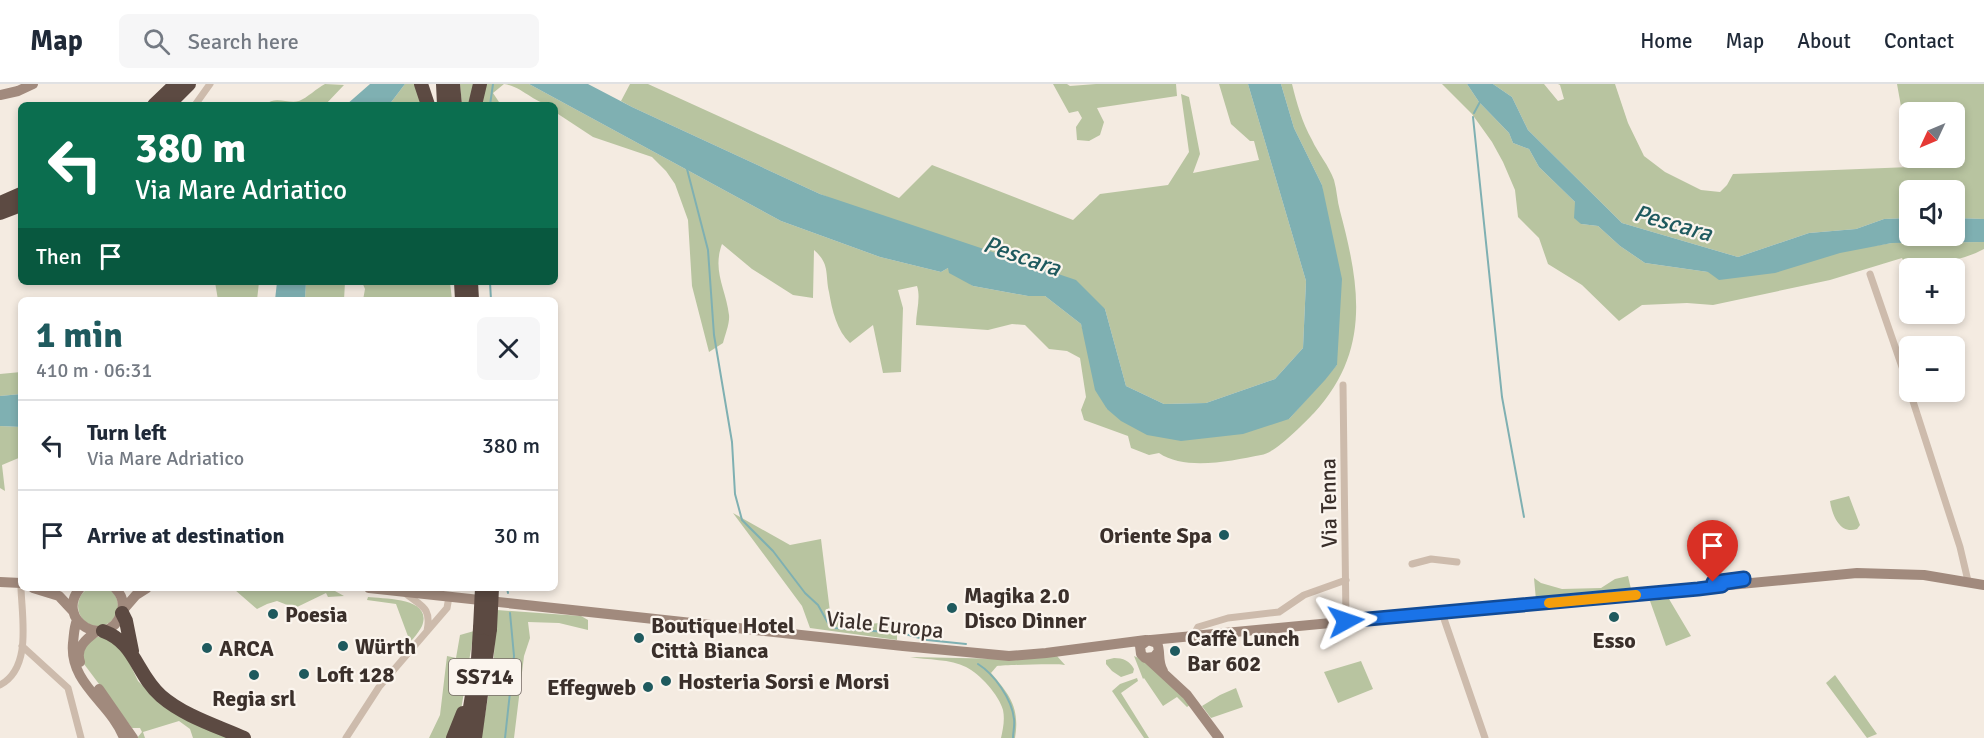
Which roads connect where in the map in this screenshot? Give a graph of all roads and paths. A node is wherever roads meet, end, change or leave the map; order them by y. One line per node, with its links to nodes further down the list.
1 (33, 84): 8 (main road)
2 (189, 84): 9 (highway)
3 (210, 84): 10 (street)
4 (421, 84): 11 (highway)
5 (443, 84): 12 (highway)
6 (453, 84): 13 (highway)
7 (480, 84): 14 (highway)
8 (0, 95)
9 (171, 96)
10 (197, 102)
11 (427, 102)
12 (444, 102)
13 (454, 102)
14 (476, 102)
15 (18, 195): 16 (highway)
16 (0, 203)
17 (18, 206): 18 (highway)
18 (0, 213)
19 (1870, 274): 20 (street)
20 (1899, 359)
21 (1343, 385): 25 (street, Via Tenna)
22 (1914, 402): 27 (street)
23 (1457, 562): 24 (street)
24 (1412, 564)
25 (1346, 580): 45 (street, Via Tenna); 49 (street)
26 (1745, 581): 27 (main road); 31 (main road); 31 (main road)
27 (1968, 581): 30 (main road)
28 (0, 582): 29 (main road)
29 (18, 583)
30 (1984, 585)
31 (1698, 589): 43 (main road, Viale Europa)
32 (21, 591): 53 (street)
33 (43, 591): 44 (main road)
34 (78, 591): 44 (main road)
35 (117, 591): 42 (main road)
36 (142, 591): 42 (main road)
37 (394, 591): 40 (main road, Viale Europa)
38 (482, 591): 46 (highway, SS714, bridge)
39 (491, 591): 46 (highway, SS714, bridge)
40 (403, 592): 41 (main road, Viale Europa); 48 (street)
41 (449, 597): 48 (street); 52 (main road, Viale Europa)
42 (122, 611): 47 (main road); 55 (highway)
43 (1442, 613): 45 (main road, Viale Europa); 69 (street)
44 (75, 615): 47 (main road); 61 (main road)
45 (1346, 621): 49 (main road, Viale Europa)
46 (485, 628): 59 (highway, SS714); 67 (highway, SS714)
47 (100, 631): 55 (highway); 62 (main road)
48 (427, 632): 64 (street)
49 (1193, 636): 50 (main road, Viale Europa)
50 (1174, 638): 51 (main road, Viale Europa); 54 (main road)
51 (1148, 640): 52 (main road, Viale Europa); 54 (main road); 56 (main road)
52 (1112, 645): 56 (main road, Viale Europa)
53 (22, 646): 58 (street); 60 (street)
54 (1159, 651): 56 (main road); 57 (main road)
55 (132, 653): 63 (highway)
56 (1145, 657): 57 (main road, Viale Europa)
57 (1165, 673): 68 (main road, Viale Europa)
58 (0, 685)
59 (473, 690): 65 (highway); 66 (highway, SS714)
60 (81, 738)
61 (124, 738)
62 (133, 738)
63 (244, 738)
64 (346, 738)
65 (453, 738)
66 (465, 738)
67 (475, 738)
68 (1220, 738)
69 (1485, 738)

